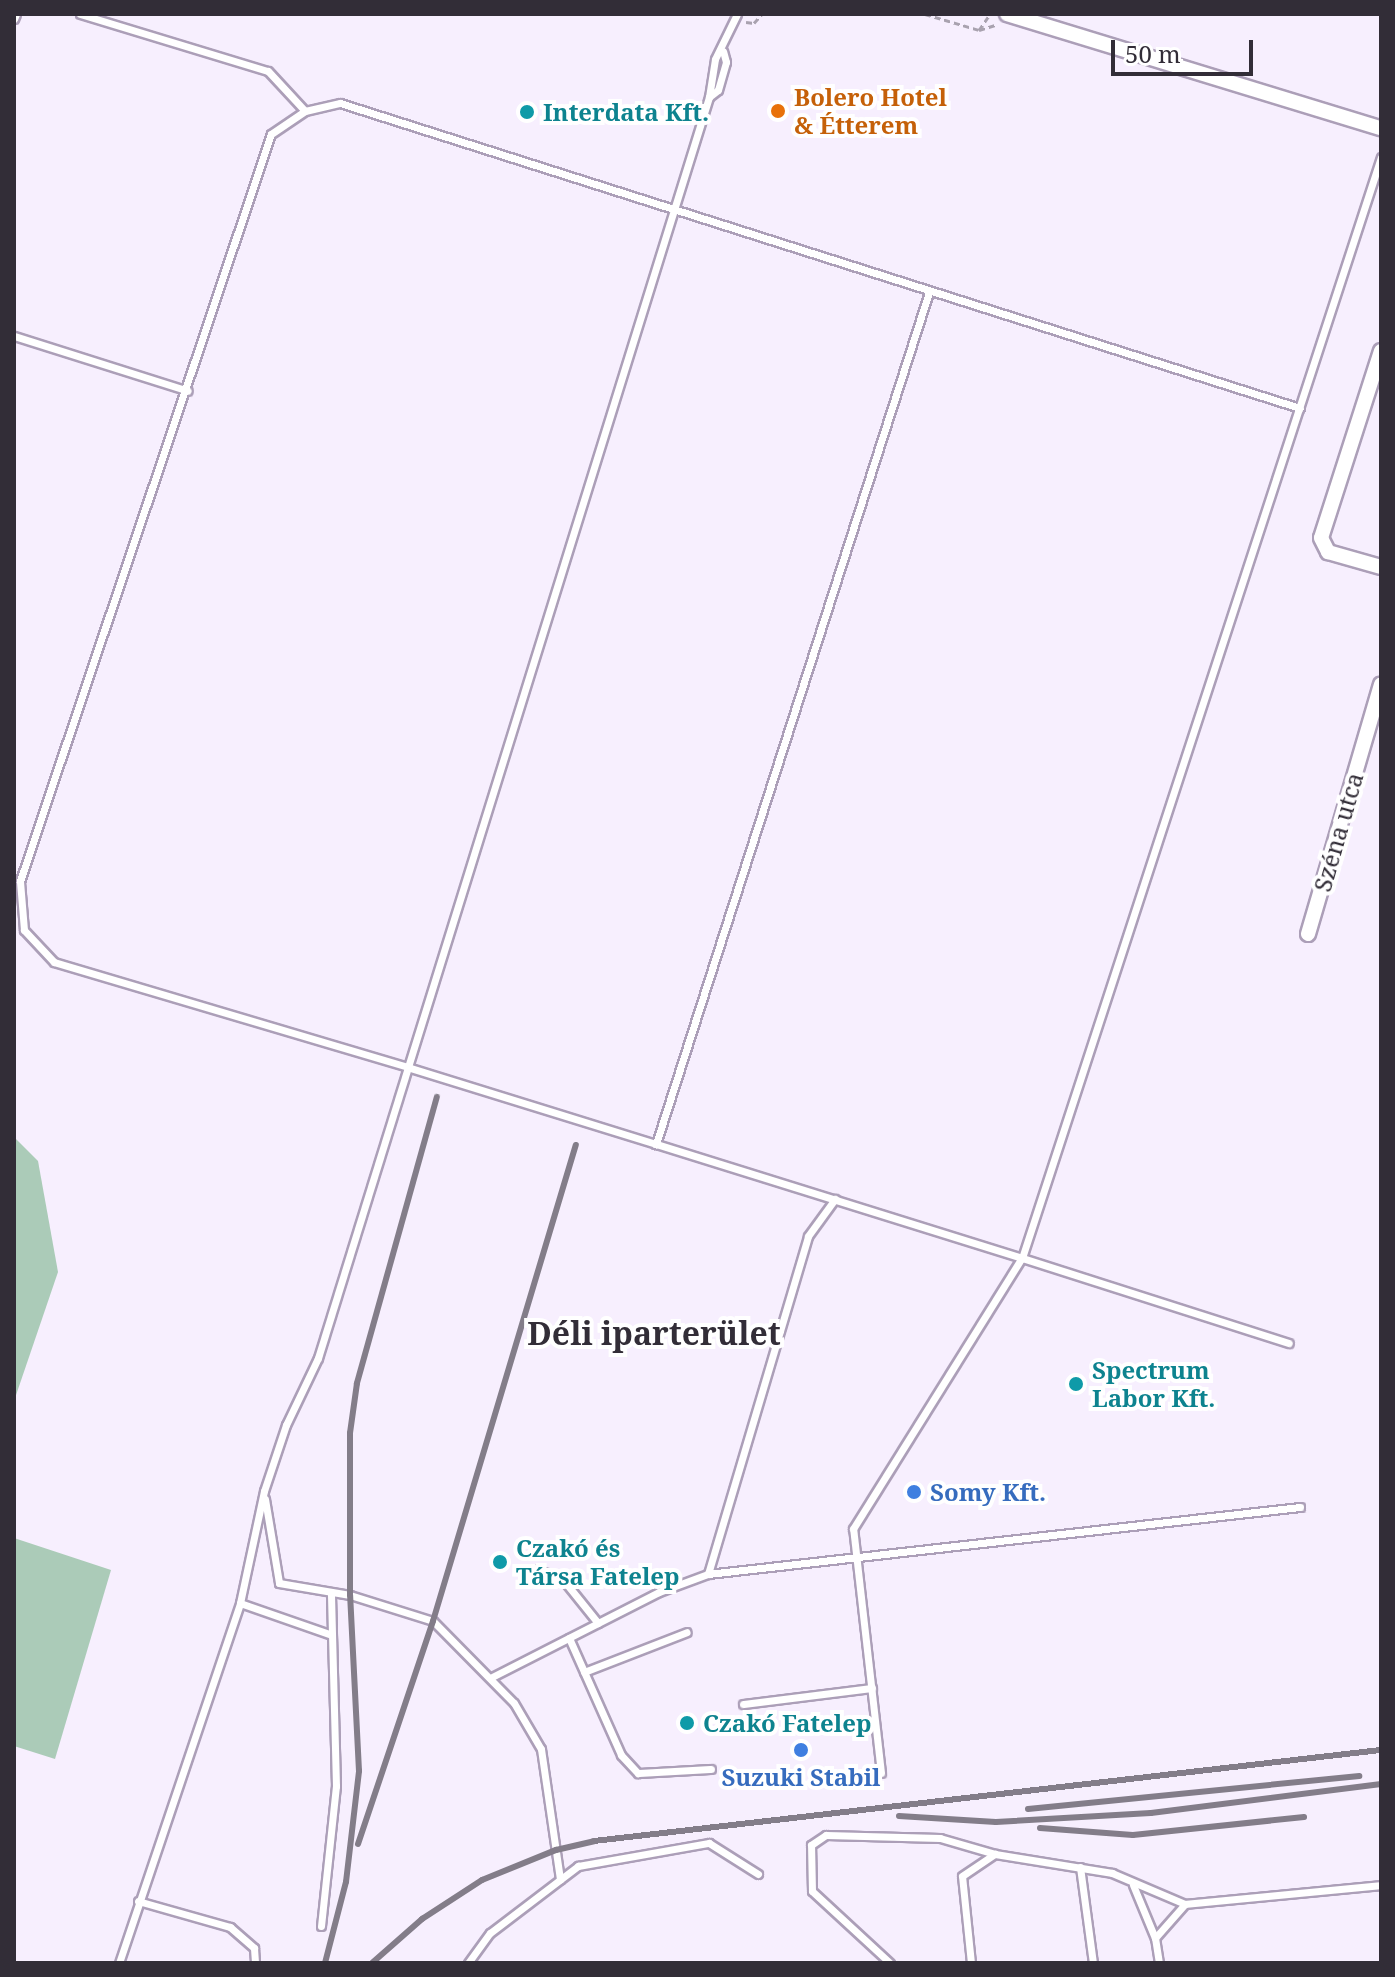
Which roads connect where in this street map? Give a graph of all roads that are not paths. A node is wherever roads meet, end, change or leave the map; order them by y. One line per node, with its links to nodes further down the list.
1 (80, 14): 4 (lane)
2 (737, 14): 7 (lane)
3 (1007, 14): 5 (street)
4 (305, 111): 7 (lane); 11 (lane)
5 (1381, 128)
6 (1381, 157): 12 (lane)
7 (672, 206): 8 (lane); 16 (lane)
8 (929, 292): 12 (lane); 17 (lane)
9 (14, 336): 11 (lane)
10 (1381, 351): 13 (street)
11 (188, 391): 16 (lane)
12 (1300, 408): 19 (lane)
13 (1381, 567)
14 (1381, 684): 15 (street, Széna utca)
15 (1308, 934)
16 (408, 1067): 17 (lane); 21 (lane)
17 (656, 1144): 18 (lane)
18 (835, 1199): 19 (lane); 25 (lane)
19 (1022, 1258): 20 (lane); 23 (lane)
20 (1289, 1343)
21 (264, 1491): 26 (lane); 27 (lane)
22 (1300, 1507): 23 (lane)
23 (856, 1557): 25 (lane); 34 (lane)
24 (532, 1569): 28 (lane)
25 (708, 1574): 28 (lane)
26 (331, 1593): 30 (lane); 33 (lane)
27 (240, 1603): 30 (lane); 44 (lane)
28 (598, 1623): 31 (lane)
29 (687, 1632): 32 (lane)
30 (332, 1635): 46 (lane)
31 (569, 1638): 32 (lane); 33 (lane)
32 (584, 1672): 36 (lane)
33 (492, 1677): 41 (lane)
34 (872, 1688): 35 (lane); 37 (lane)
35 (743, 1704)
36 (711, 1769)
37 (881, 1773)
38 (995, 1854): 39 (lane); 51 (lane); 52 (lane)
39 (1080, 1867): 42 (lane); 53 (lane)
40 (758, 1874): 41 (lane)
41 (560, 1880): 50 (lane)
42 (1133, 1885): 45 (lane); 47 (lane)
43 (1381, 1885): 45 (lane)
44 (138, 1901): 48 (lane); 49 (lane)
45 (1185, 1904): 47 (lane)
46 (321, 1926)
47 (1155, 1938): 54 (lane)
48 (119, 1963)
49 (255, 1963)
50 (468, 1963)
51 (890, 1963)
52 (971, 1963)
53 (1093, 1963)
54 (1159, 1963)

